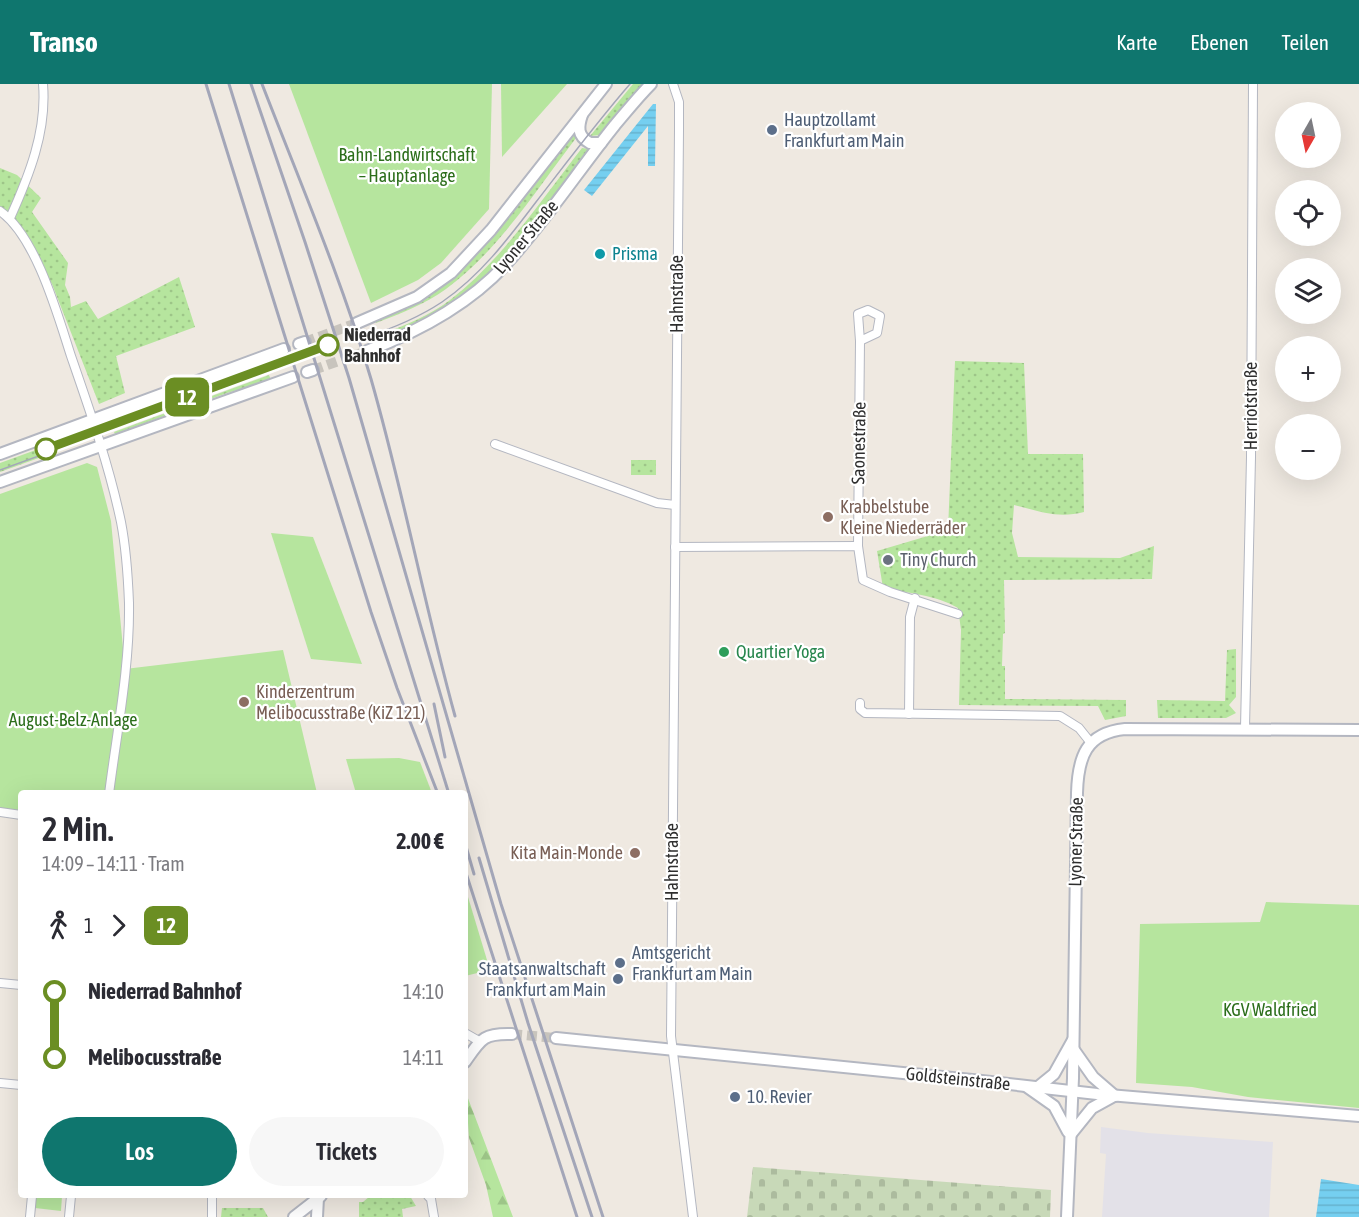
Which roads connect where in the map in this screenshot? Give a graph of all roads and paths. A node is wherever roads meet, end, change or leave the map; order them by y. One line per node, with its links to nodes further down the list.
1 (43, 84): 9 (street)
2 (606, 84): 6 (main road, Lyoner Straße)
3 (651, 84): 7 (main road, Lyoner Straße)
4 (673, 84): 20 (street, Hahnstraße)
5 (1253, 84): 27 (street, Herriotstraße)
6 (583, 112): 7 (main road); 10 (main road, Lyoner Straße)
7 (601, 142): 13 (main road, Lyoner Straße)
8 (0, 211): 9 (street)
9 (10, 218): 15 (street)
10 (357, 323)
11 (860, 341): 21 (street, Saonestraße)
12 (284, 349): 15 (main road)
13 (367, 351)
14 (293, 377): 17 (main road)
15 (93, 421): 17 (street); 18 (main road)
16 (495, 444): 20 (street)
17 (100, 446): 19 (main road); 30 (street)
18 (0, 454)
19 (0, 482)
20 (675, 505): 22 (street, Hahnstraße)
21 (858, 546): 22 (street); 23 (street, Saonestraße)
22 (675, 547): 40 (street, Hahnstraße)
23 (915, 598): 24 (street, Saonestraße); 26 (street)
24 (958, 614)
25 (860, 703): 26 (street)
26 (909, 714): 29 (street)
27 (1245, 728): 28 (main road); 29 (main road)
28 (1359, 730)
29 (1090, 743): 39 (main road, Lyoner Straße)
30 (110, 790)
31 (0, 812): 32 (street)
32 (18, 815)
33 (0, 983): 34 (street)
34 (18, 986)
35 (512, 1034): 38 (main road)
36 (468, 1035): 38 (street)
37 (556, 1038): 40 (main road, Goldsteinstraße)
38 (479, 1041): 41 (main road)
39 (1074, 1045): 45 (main road); 46 (main road, Lyoner Straße); 47 (main road)
40 (673, 1051): 44 (main road, Goldsteinstraße); 62 (street, Hahnstraße)
41 (468, 1058)
42 (0, 1083): 43 (street)
43 (18, 1085)
44 (1025, 1085): 45 (main road, Goldsteinstraße); 49 (main road)
45 (1038, 1087): 46 (main road, Goldsteinstraße)
46 (1072, 1092): 47 (main road, Goldsteinstraße); 49 (main road, Lyoner Straße)
47 (1115, 1096): 48 (main road, Goldsteinstraße); 49 (main road)
48 (1359, 1116)
49 (1070, 1136): 63 (main road, Lyoner Straße)
50 (32, 1198): 56 (street)
51 (70, 1198): 57 (street)
52 (212, 1198): 58 (street)
53 (318, 1198): 59 (main road)
54 (319, 1198): 60 (main road)
55 (430, 1198): 61 (street)
56 (30, 1217)
57 (69, 1217)
58 (212, 1217)
59 (294, 1217)
60 (317, 1217)
61 (434, 1217)
62 (693, 1217)
63 (1067, 1217)

